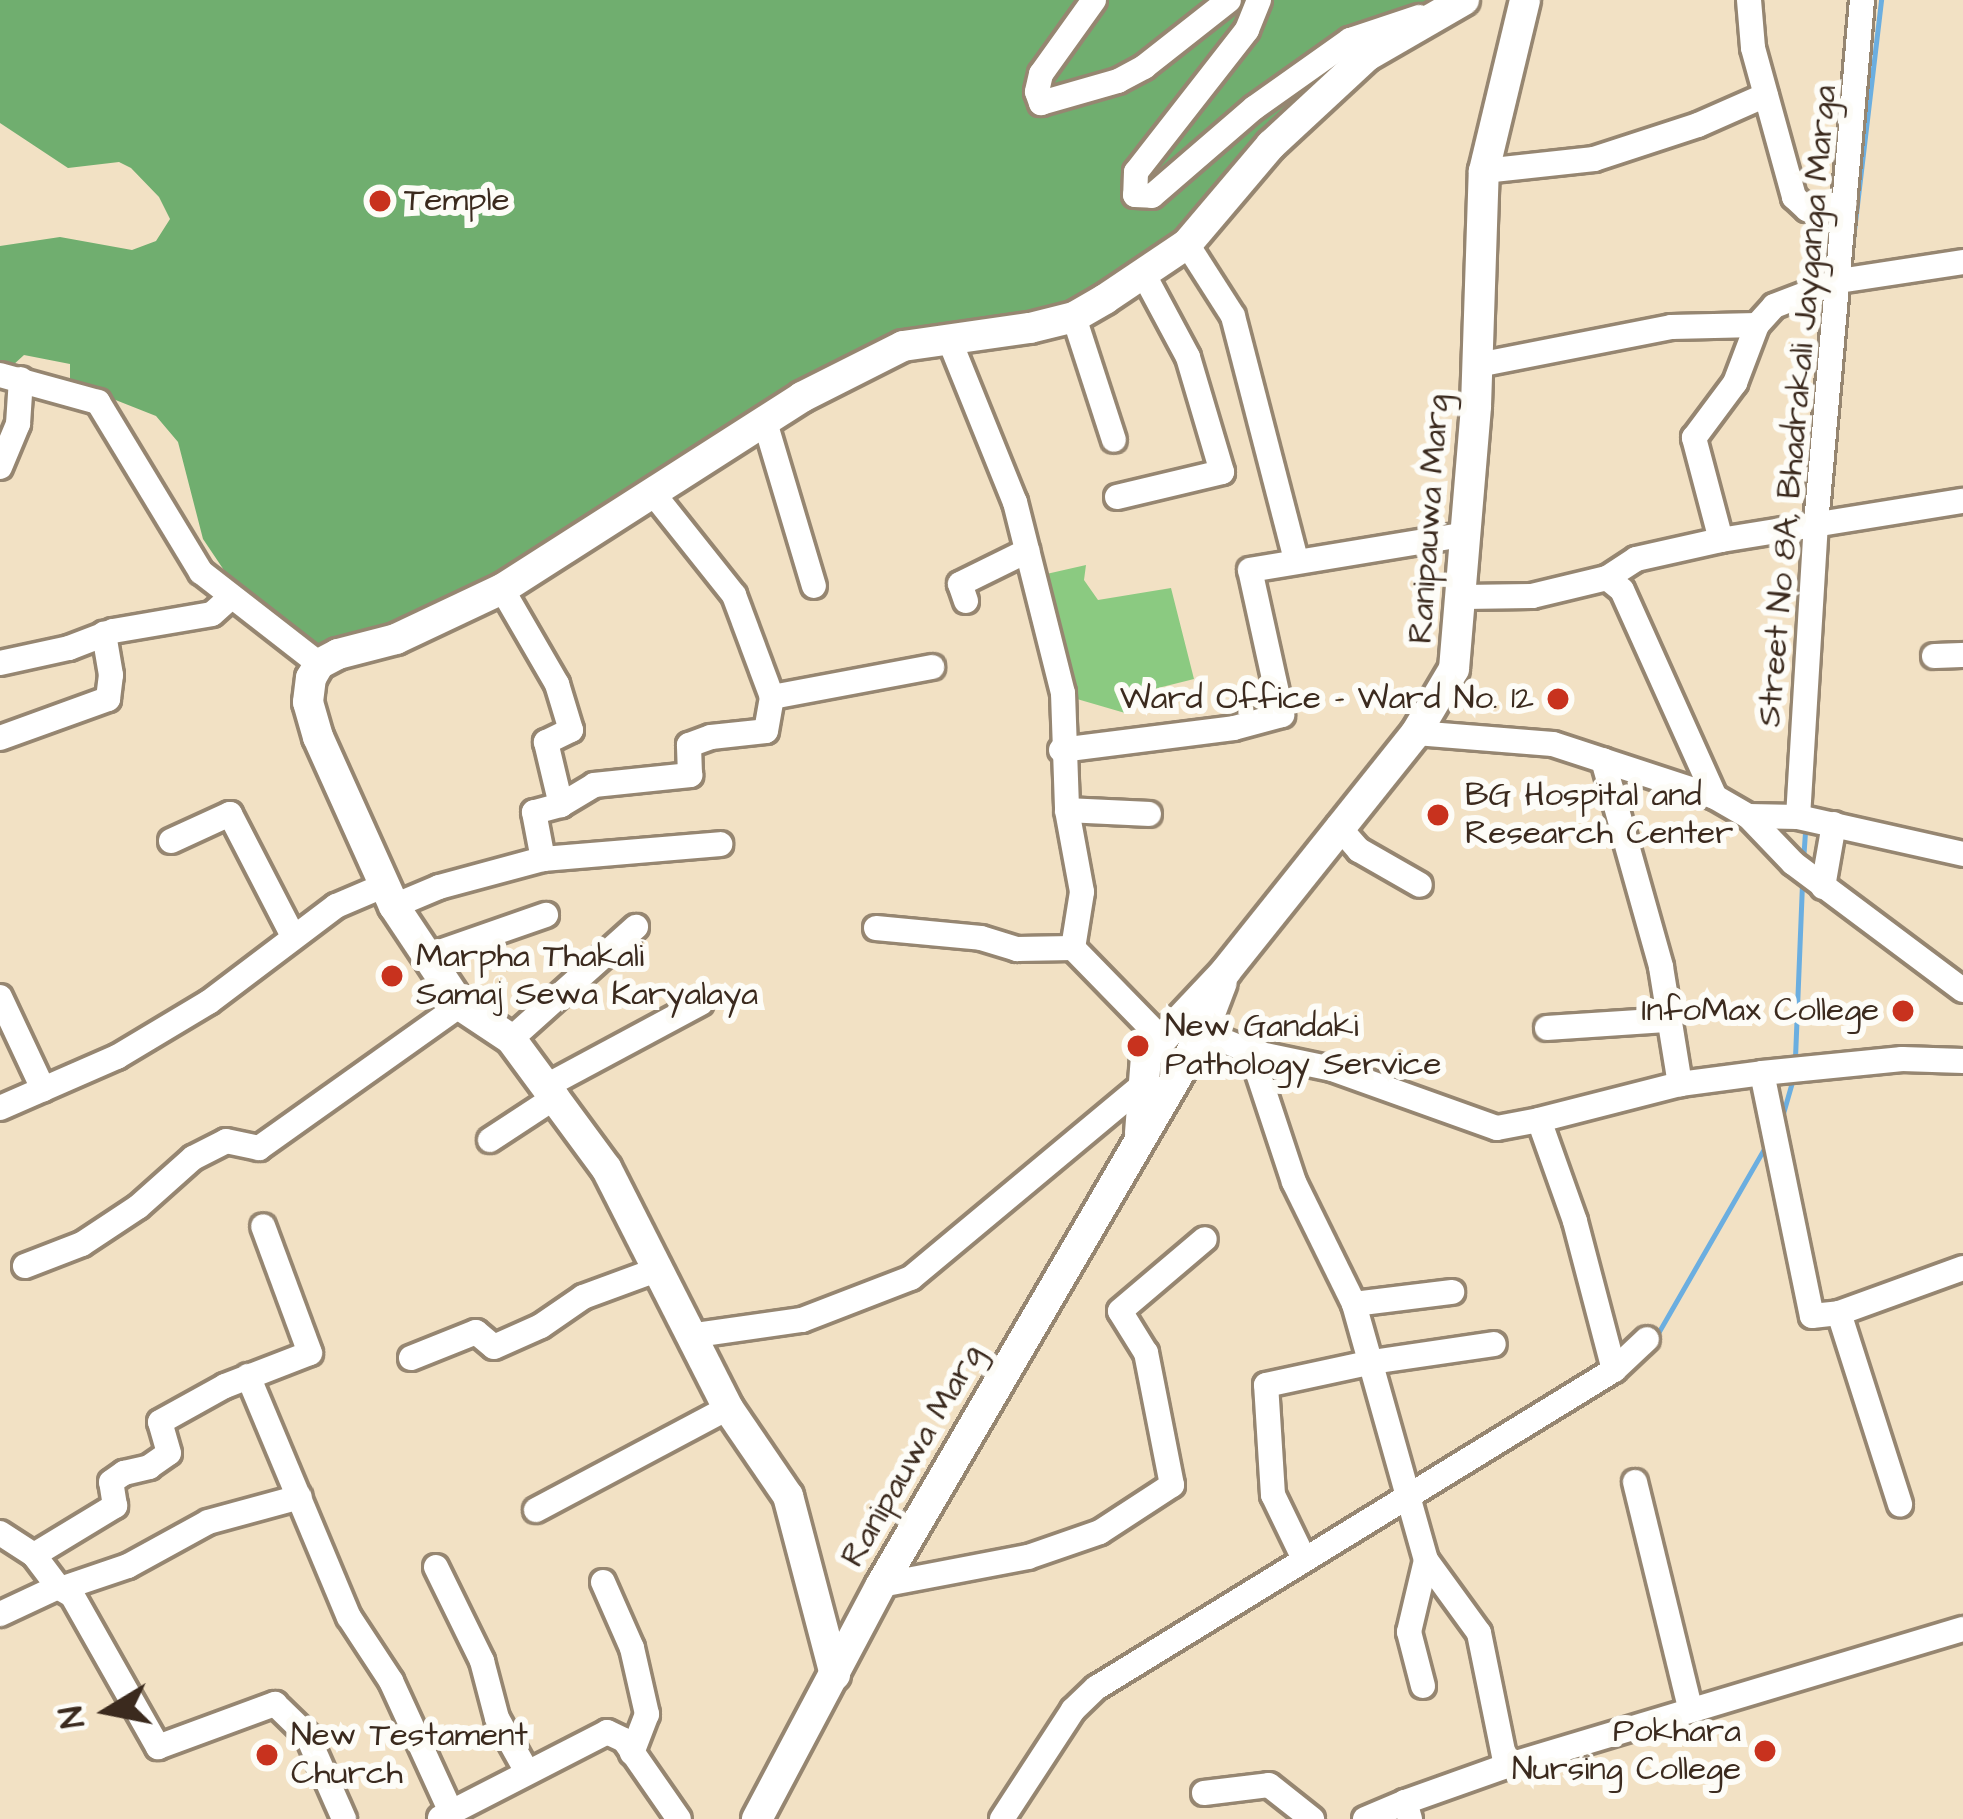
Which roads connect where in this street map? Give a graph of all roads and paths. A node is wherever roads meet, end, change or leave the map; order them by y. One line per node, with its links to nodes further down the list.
1 (1094, 0): 2 (street)
2 (1229, 0)
3 (1259, 0): 7 (street)
4 (1525, 0): 9 (main road, Ranipauwa Marg)
5 (1749, 0): 8 (street)
6 (1862, 0): 10 (street, Street No 8A, Bhadrakali Jayganga Marga)
7 (1460, 4): 11 (main road)
8 (1766, 95): 9 (street); 10 (street)
9 (1484, 171): 18 (main road, Ranipauwa Marg)
10 (1845, 203): 14 (street, Street No 8A, Bhadrakali Jayganga Marga)
11 (1187, 244): 13 (main road); 30 (street)
12 (1963, 262): 14 (street)
13 (1144, 275): 15 (main road); 24 (street)
14 (1839, 281): 16 (street); 26 (street, Street No 8A, Bhadrakali Jayganga Marga)
15 (1074, 317): 17 (main road); 21 (street)
16 (1757, 325): 18 (street); 28 (street)
17 (950, 339): 20 (main road); 29 (street)
18 (1478, 365): 27 (main road, Ranipauwa Marg)
19 (10, 377): 22 (street); 34 (street)
20 (765, 422): 23 (main road); 32 (street)
21 (1114, 440)
22 (0, 467)
23 (652, 492): 33 (main road); 43 (street)
24 (1117, 497)
25 (1963, 501): 26 (street)
26 (1816, 524): 28 (street); 53 (street, Street No 8A, Bhadrakali Jayganga Marga)
27 (1467, 534): 30 (street); 35 (main road, Ranipauwa Marg)
28 (1721, 540): 31 (street)
29 (1027, 551): 36 (street); 46 (street)
30 (1296, 560): 46 (street)
31 (1607, 578): 35 (street); 48 (street)
32 (814, 586)
33 (502, 590): 41 (main road); 49 (street)
34 (231, 597): 37 (street); 41 (street)
35 (1463, 597): 44 (main road, Ranipauwa Marg)
36 (966, 602)
37 (104, 634): 40 (street); 45 (street)
38 (1963, 655): 39 (street)
39 (1934, 656)
40 (0, 663)
41 (319, 664): 62 (main road)
42 (932, 667): 43 (street)
43 (772, 698): 49 (street)
44 (1416, 733): 47 (street); 55 (main road, Ranipauwa Marg)
45 (0, 738)
46 (1061, 750): 50 (street)
47 (1603, 760): 48 (street); 74 (street)
48 (1715, 797): 52 (street)
49 (561, 805): 59 (street)
50 (1067, 810): 51 (street); 67 (street)
51 (1149, 814)
52 (1748, 816): 53 (street); 61 (street)
53 (1798, 817): 54 (street)
54 (1834, 824): 58 (street); 61 (street)
55 (1338, 826): 60 (street); 69 (main road, Ranipauwa Marg)
56 (171, 842): 66 (street)
57 (720, 844): 59 (street)
58 (1963, 854)
59 (543, 859): 62 (street)
60 (1420, 885)
61 (1823, 887): 70 (street)
62 (389, 896): 66 (street); 68 (main road)
63 (546, 915): 68 (street)
64 (636, 926): 78 (street)
65 (876, 928): 67 (street)
66 (292, 934): 84 (street)
67 (1073, 948): 77 (street)
68 (428, 956): 73 (main road)
69 (1226, 971): 76 (main road, Ranipauwa Marg); 77 (main road)
70 (1963, 990)
71 (0, 997): 84 (street)
72 (701, 1003): 85 (street)
73 (460, 1005): 78 (main road); 92 (street)
74 (1669, 1021): 75 (street); 82 (street)
75 (1547, 1028)
76 (1203, 1032): 79 (street); 88 (main road, Ranipauwa Marg)
77 (1160, 1037): 83 (main road)
78 (511, 1039): 85 (main road)
79 (1251, 1052): 87 (street); 96 (street)
80 (1963, 1061): 81 (street)
81 (1762, 1073): 82 (street); 97 (street)
82 (1680, 1084): 87 (street)
83 (1140, 1088): 88 (main road); 98 (street)
84 (43, 1089): 86 (street)
85 (554, 1090): 89 (street); 94 (main road)
86 (0, 1108)
87 (1539, 1120): 103 (street)
88 (1139, 1133): 117 (main road, Ranipauwa Marg)
89 (490, 1141)
90 (262, 1226): 104 (street)
91 (1205, 1239): 117 (street)
92 (25, 1266)
93 (1963, 1268): 97 (street)
94 (659, 1269): 98 (main road); 101 (street)
95 (1452, 1292): 96 (street)
96 (1354, 1304): 102 (street)
97 (1839, 1312): 109 (street)
98 (689, 1336): 105 (main road)
99 (1647, 1339): 103 (street)
100 (1494, 1344): 102 (street)
101 (411, 1358)
102 (1372, 1362): 108 (street); 113 (street)
103 (1614, 1370): 108 (street)
104 (248, 1376): 107 (street); 112 (street)
105 (728, 1408): 110 (street); 121 (main road)
106 (1635, 1482): 123 (street)
107 (300, 1498): 118 (street); 129 (street)
108 (1406, 1498): 113 (street); 114 (street)
109 (1900, 1504)
110 (536, 1510)
111 (0, 1533): 112 (street)
112 (34, 1555): 118 (street)
113 (1304, 1558): 133 (street)
114 (1426, 1560): 122 (street); 125 (street)
115 (436, 1567): 126 (street)
116 (603, 1582): 124 (street)
117 (881, 1585): 121 (main road, Ranipauwa Marg)
118 (62, 1587): 119 (street); 130 (street)
119 (0, 1614)
120 (1963, 1629): 123 (street)
121 (835, 1675): 132 (main road, Ranipauwa Marg)
122 (1423, 1686)
123 (1690, 1708): 125 (street)
124 (632, 1753): 126 (street); 131 (street)
125 (1506, 1766): 128 (street)
126 (526, 1770): 129 (street)
127 (1204, 1793): 134 (street)
128 (1408, 1810): 135 (street)
129 (445, 1815)
130 (344, 1819)
131 (679, 1819)
132 (757, 1819)
133 (1002, 1819)
134 (1312, 1819)
135 (1365, 1819)

